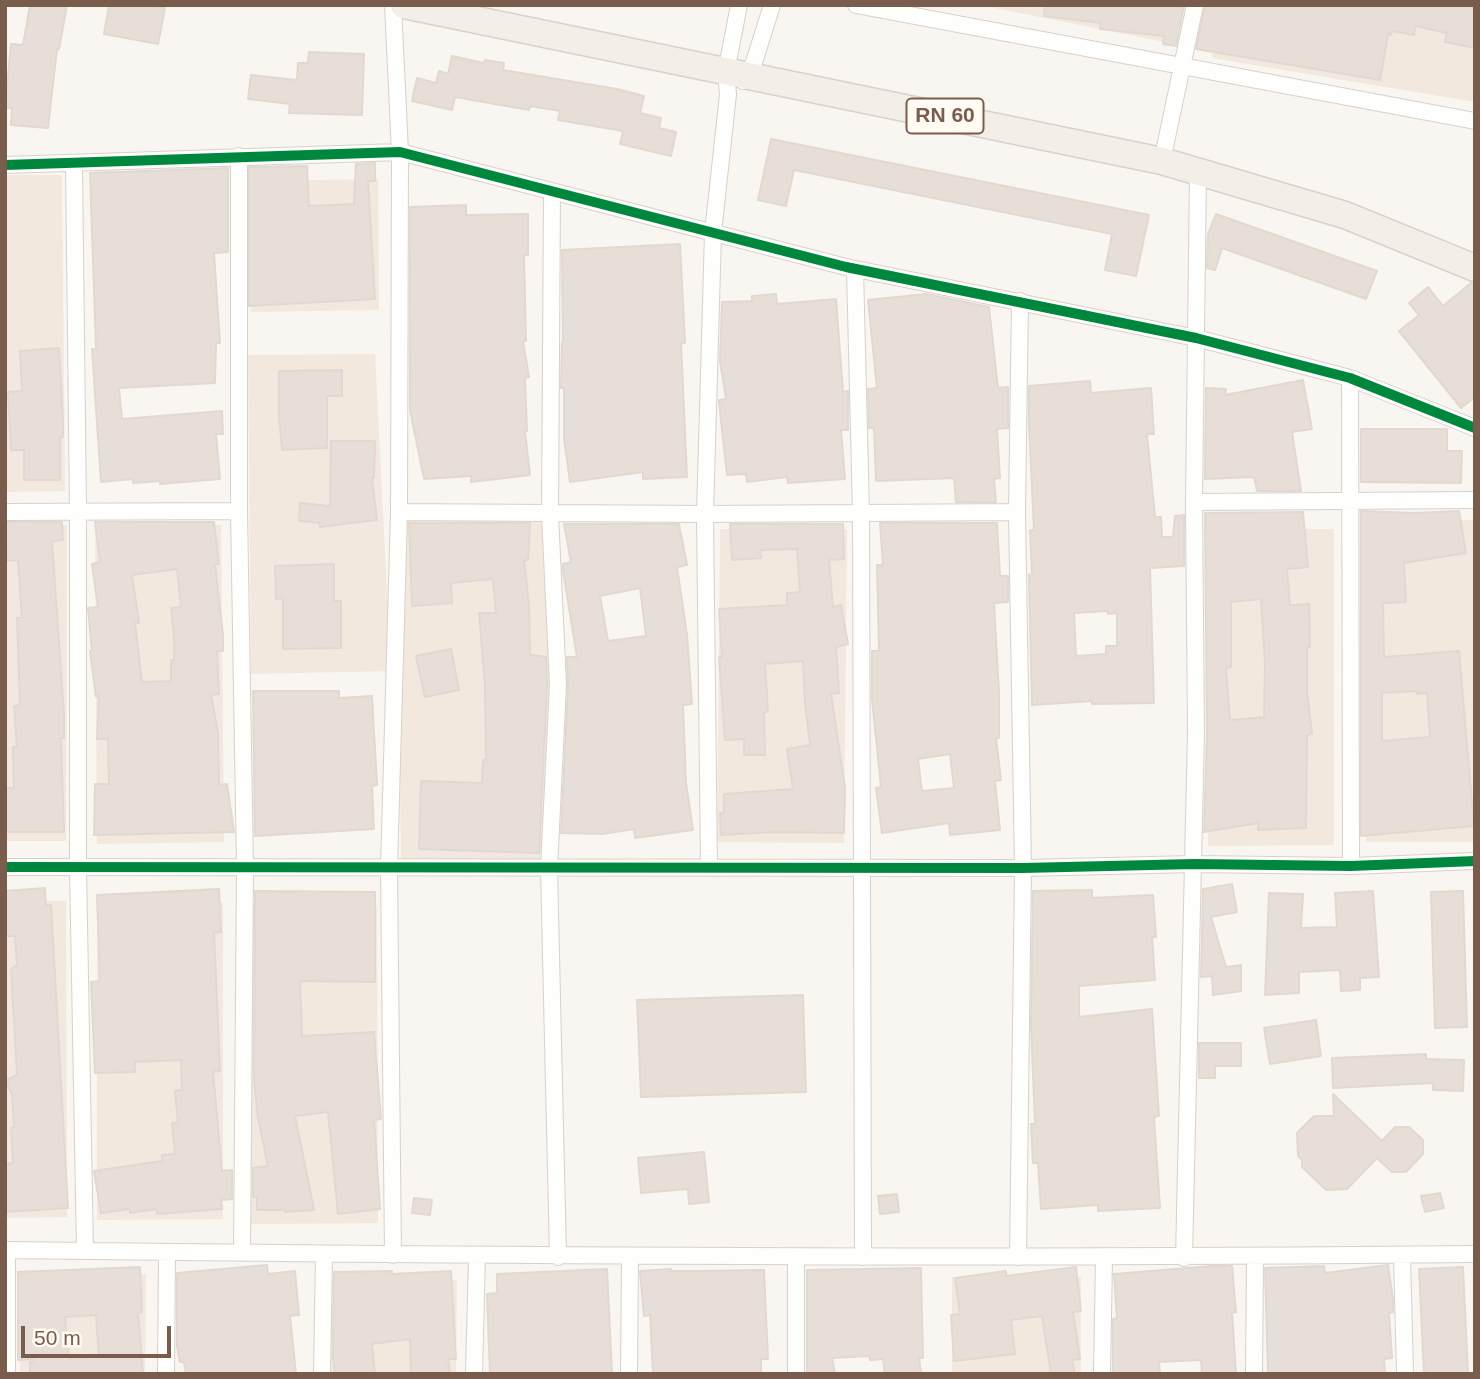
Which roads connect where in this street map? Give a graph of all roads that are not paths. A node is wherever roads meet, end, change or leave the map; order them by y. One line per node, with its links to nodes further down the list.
1 (393, 5): 10 (street)
2 (739, 5): 8 (street)
3 (772, 5): 8 (street)
4 (856, 5): 7 (street)
5 (1195, 5): 7 (street)
6 (418, 7): 8 (main road, RN 60)
7 (1182, 67): 9 (street); 12 (street)
8 (735, 80): 12 (main road, RN 60); 17 (street)
9 (1475, 121)
10 (400, 152): 11 (street); 16 (street); 30 (street)
11 (239, 156): 13 (street); 28 (street)
12 (1162, 161): 15 (main road, RN 60)
13 (74, 163): 14 (street); 27 (street)
14 (5, 165)
15 (1198, 170): 18 (main road, RN 60); 21 (street)
16 (552, 191): 17 (street); 33 (street)
17 (713, 233): 19 (street); 34 (street)
18 (1475, 268)
19 (855, 269): 20 (street); 32 (street)
20 (1020, 301): 21 (street); 31 (street)
21 (1196, 338): 22 (street); 25 (street)
22 (1350, 378): 23 (street); 26 (street)
23 (1475, 428)
24 (1475, 500): 26 (street)
25 (1194, 502): 26 (street); 36 (street)
26 (1350, 502): 37 (street)
27 (78, 511): 28 (street); 29 (street); 39 (street)
28 (239, 511): 40 (street)
29 (5, 512)
30 (399, 512): 33 (street); 41 (street)
31 (1017, 512): 32 (street); 45 (street)
32 (861, 513): 34 (street); 44 (street)
33 (550, 514): 34 (street); 42 (street)
34 (705, 514): 43 (street)
35 (1475, 861): 37 (street)
36 (1194, 864): 37 (street); 45 (street); 62 (street)
37 (1351, 866)
38 (5, 867): 39 (street)
39 (78, 867): 40 (street); 47 (street)
40 (245, 867): 41 (street); 49 (street)
41 (389, 867): 42 (street); 52 (street)
42 (549, 867): 43 (street); 56 (street)
43 (709, 868): 44 (street)
44 (862, 868): 45 (street); 58 (street)
45 (1023, 868): 59 (street)
46 (6, 1250): 47 (street); 63 (street)
47 (85, 1251): 48 (street)
48 (167, 1252): 49 (street); 64 (street)
49 (242, 1253): 50 (street)
50 (324, 1254): 52 (street); 65 (street)
51 (1475, 1254): 53 (street)
52 (393, 1255): 54 (street)
53 (1402, 1255): 60 (street); 71 (street)
54 (477, 1256): 56 (street); 66 (street)
55 (630, 1256): 56 (street); 57 (street); 67 (street)
56 (558, 1257)
57 (796, 1257): 58 (street); 68 (street)
58 (863, 1257): 59 (street)
59 (1018, 1257): 61 (street)
60 (1255, 1257): 62 (street); 70 (street)
61 (1104, 1258): 62 (street); 69 (street)
62 (1184, 1258)
63 (7, 1374)
64 (166, 1374)
65 (322, 1374)
66 (474, 1374)
67 (629, 1374)
68 (796, 1374)
69 (1102, 1374)
70 (1254, 1374)
71 (1405, 1374)

